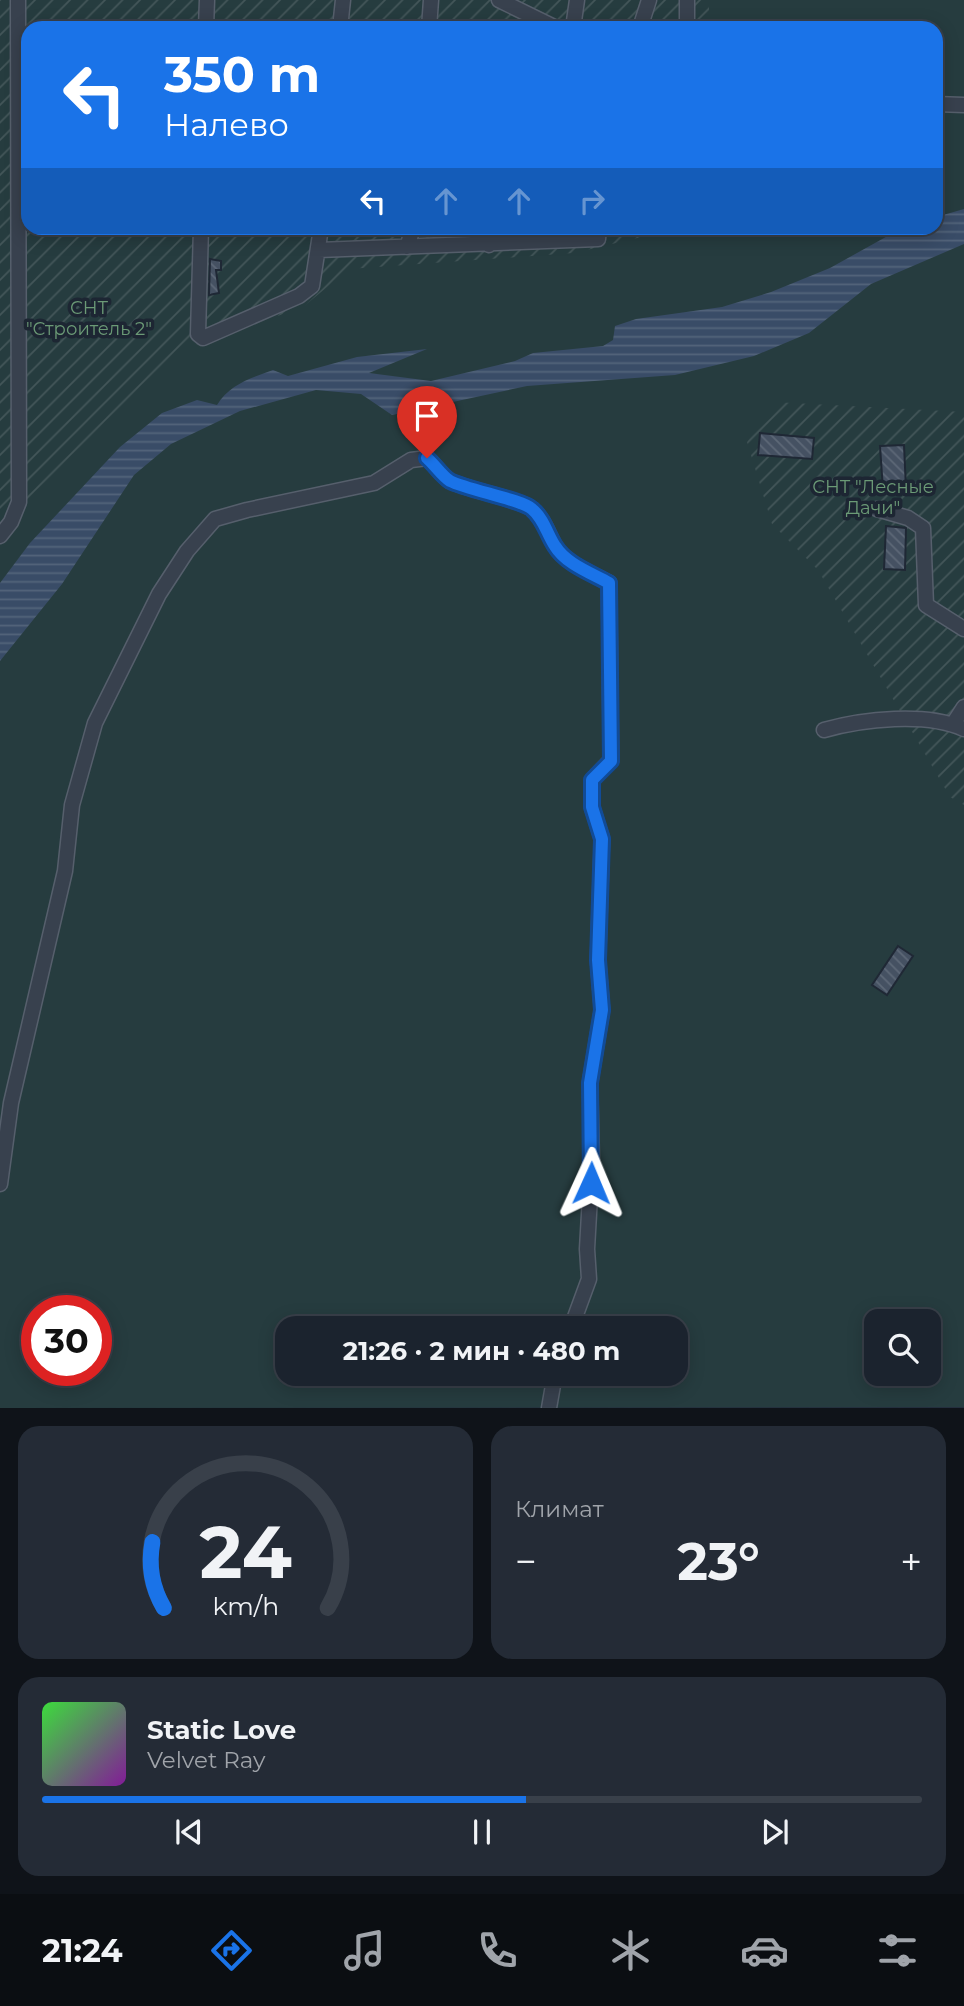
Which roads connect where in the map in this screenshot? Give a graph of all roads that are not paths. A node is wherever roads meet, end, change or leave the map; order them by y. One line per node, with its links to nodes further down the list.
1 (18, 0): 29 (street)
2 (207, 0): 10 (street)
3 (343, 0): 11 (street)
4 (431, 0): 12 (street)
5 (499, 0): 9 (street)
6 (576, 0): 15 (street)
7 (649, 0): 16 (street)
8 (687, 0): 17 (street)
9 (521, 12): 13 (street); 14 (street)
10 (206, 21)
11 (341, 21)
12 (430, 21)
13 (520, 21)
14 (541, 21)
15 (574, 21)
16 (642, 21)
17 (687, 21)
18 (943, 104): 19 (street)
19 (964, 105)
20 (201, 235): 27 (street)
21 (320, 235): 27 (street)
22 (411, 235): 26 (street)
23 (501, 235): 25 (street)
24 (598, 235): 25 (street)
25 (489, 245): 26 (street)
26 (407, 247): 27 (street)
27 (319, 250)
28 (877, 509): 30 (street)
29 (0, 536)
30 (964, 629)
31 (964, 708): 32 (street)
32 (958, 727): 33 (street)
33 (824, 730)
34 (0, 1184): 35 (street)
35 (575, 1316)
36 (553, 1386): 37 (street)
37 (549, 1408)

